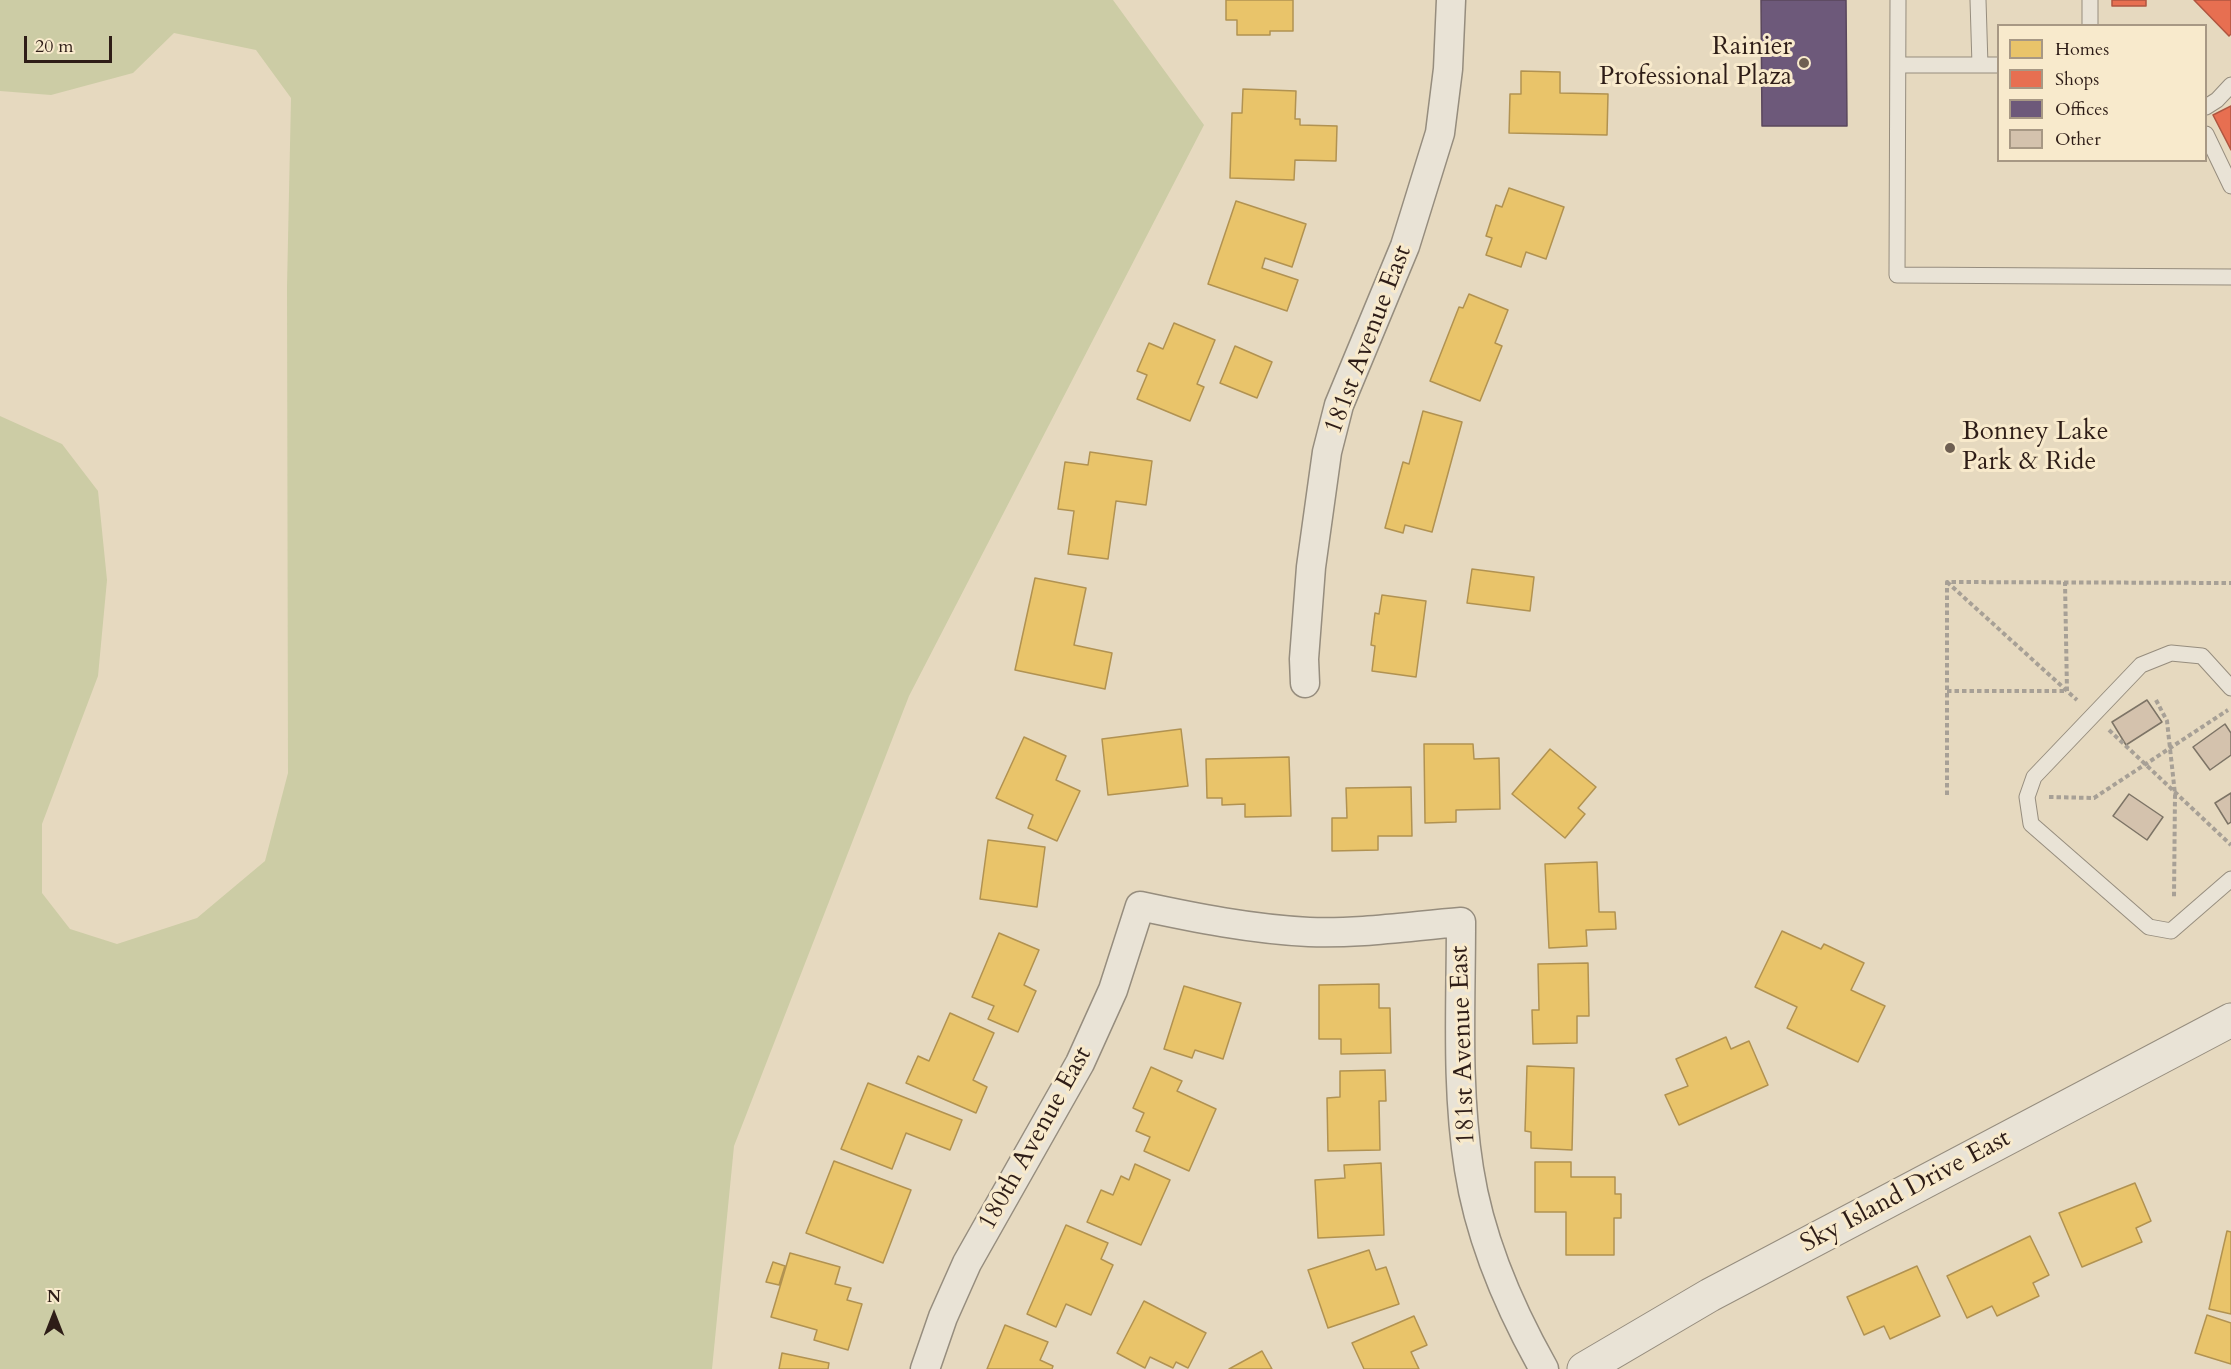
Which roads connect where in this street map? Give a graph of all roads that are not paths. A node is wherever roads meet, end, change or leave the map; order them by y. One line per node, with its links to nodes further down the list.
1 (1451, 0): 14 (street, 181st Avenue East)
2 (1898, 0): 6 (lane)
3 (1978, 0): 7 (lane)
4 (2090, 0): 5 (lane)
5 (2090, 24)
6 (1898, 64): 7 (lane); 13 (lane)
7 (1980, 65): 8 (lane)
8 (1997, 65)
9 (2231, 85): 10 (lane)
10 (2207, 106)
11 (2207, 138): 12 (lane)
12 (2231, 186)
13 (2231, 277)
14 (1305, 683)
15 (2231, 688): 16 (lane)
16 (2231, 879)
17 (1461, 922): 19 (street, 180th Avenue East); 20 (street, 181st Avenue East)
18 (2231, 1020): 21 (street, Sky Island Drive East)
19 (925, 1369)
20 (1544, 1369)
21 (1584, 1369)

